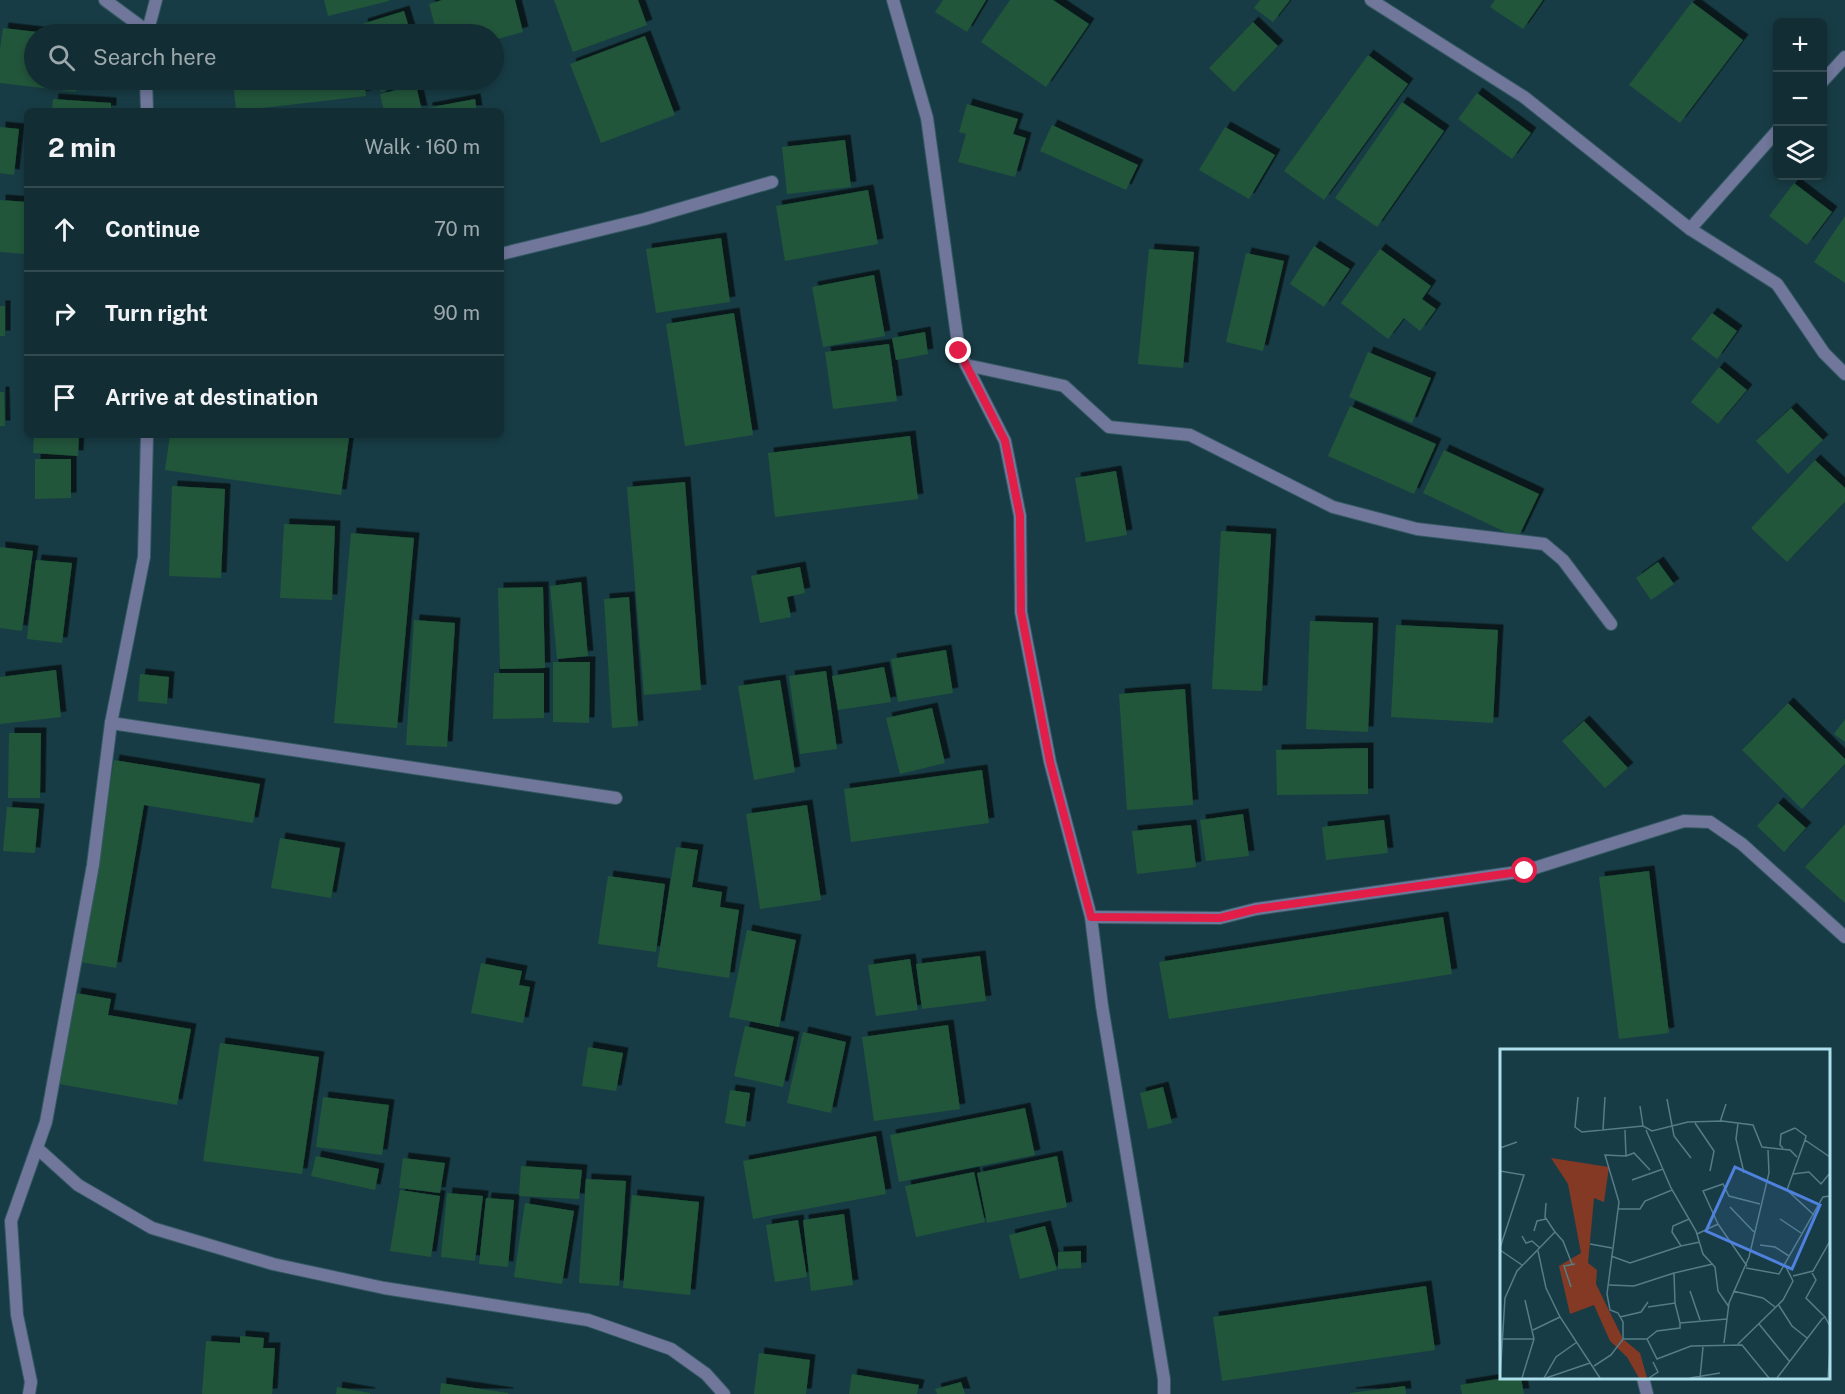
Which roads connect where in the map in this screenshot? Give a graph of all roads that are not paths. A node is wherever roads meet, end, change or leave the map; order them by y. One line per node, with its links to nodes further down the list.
1 (105, 0): 5 (street)
2 (156, 0): 6 (street)
3 (892, 0): 15 (street)
4 (1371, 0): 13 (street)
5 (136, 24)
6 (149, 24)
7 (1845, 57): 8 (street)
8 (1827, 77)
9 (146, 90): 10 (street)
10 (147, 108)
11 (1773, 136): 13 (street)
12 (772, 182): 14 (street)
13 (1690, 229): 16 (street)
14 (504, 253)
15 (966, 365): 18 (street); 21 (street)
16 (1845, 374)
17 (147, 438): 19 (street)
18 (1611, 624)
19 (111, 723): 20 (street); 23 (street)
20 (616, 798)
21 (1091, 917): 22 (street); 27 (street)
22 (1845, 937)
23 (37, 1148): 25 (street); 26 (street)
24 (1643, 1379): 28 (street)
25 (29, 1394)
26 (724, 1394)
27 (1164, 1394)
28 (1647, 1394)

